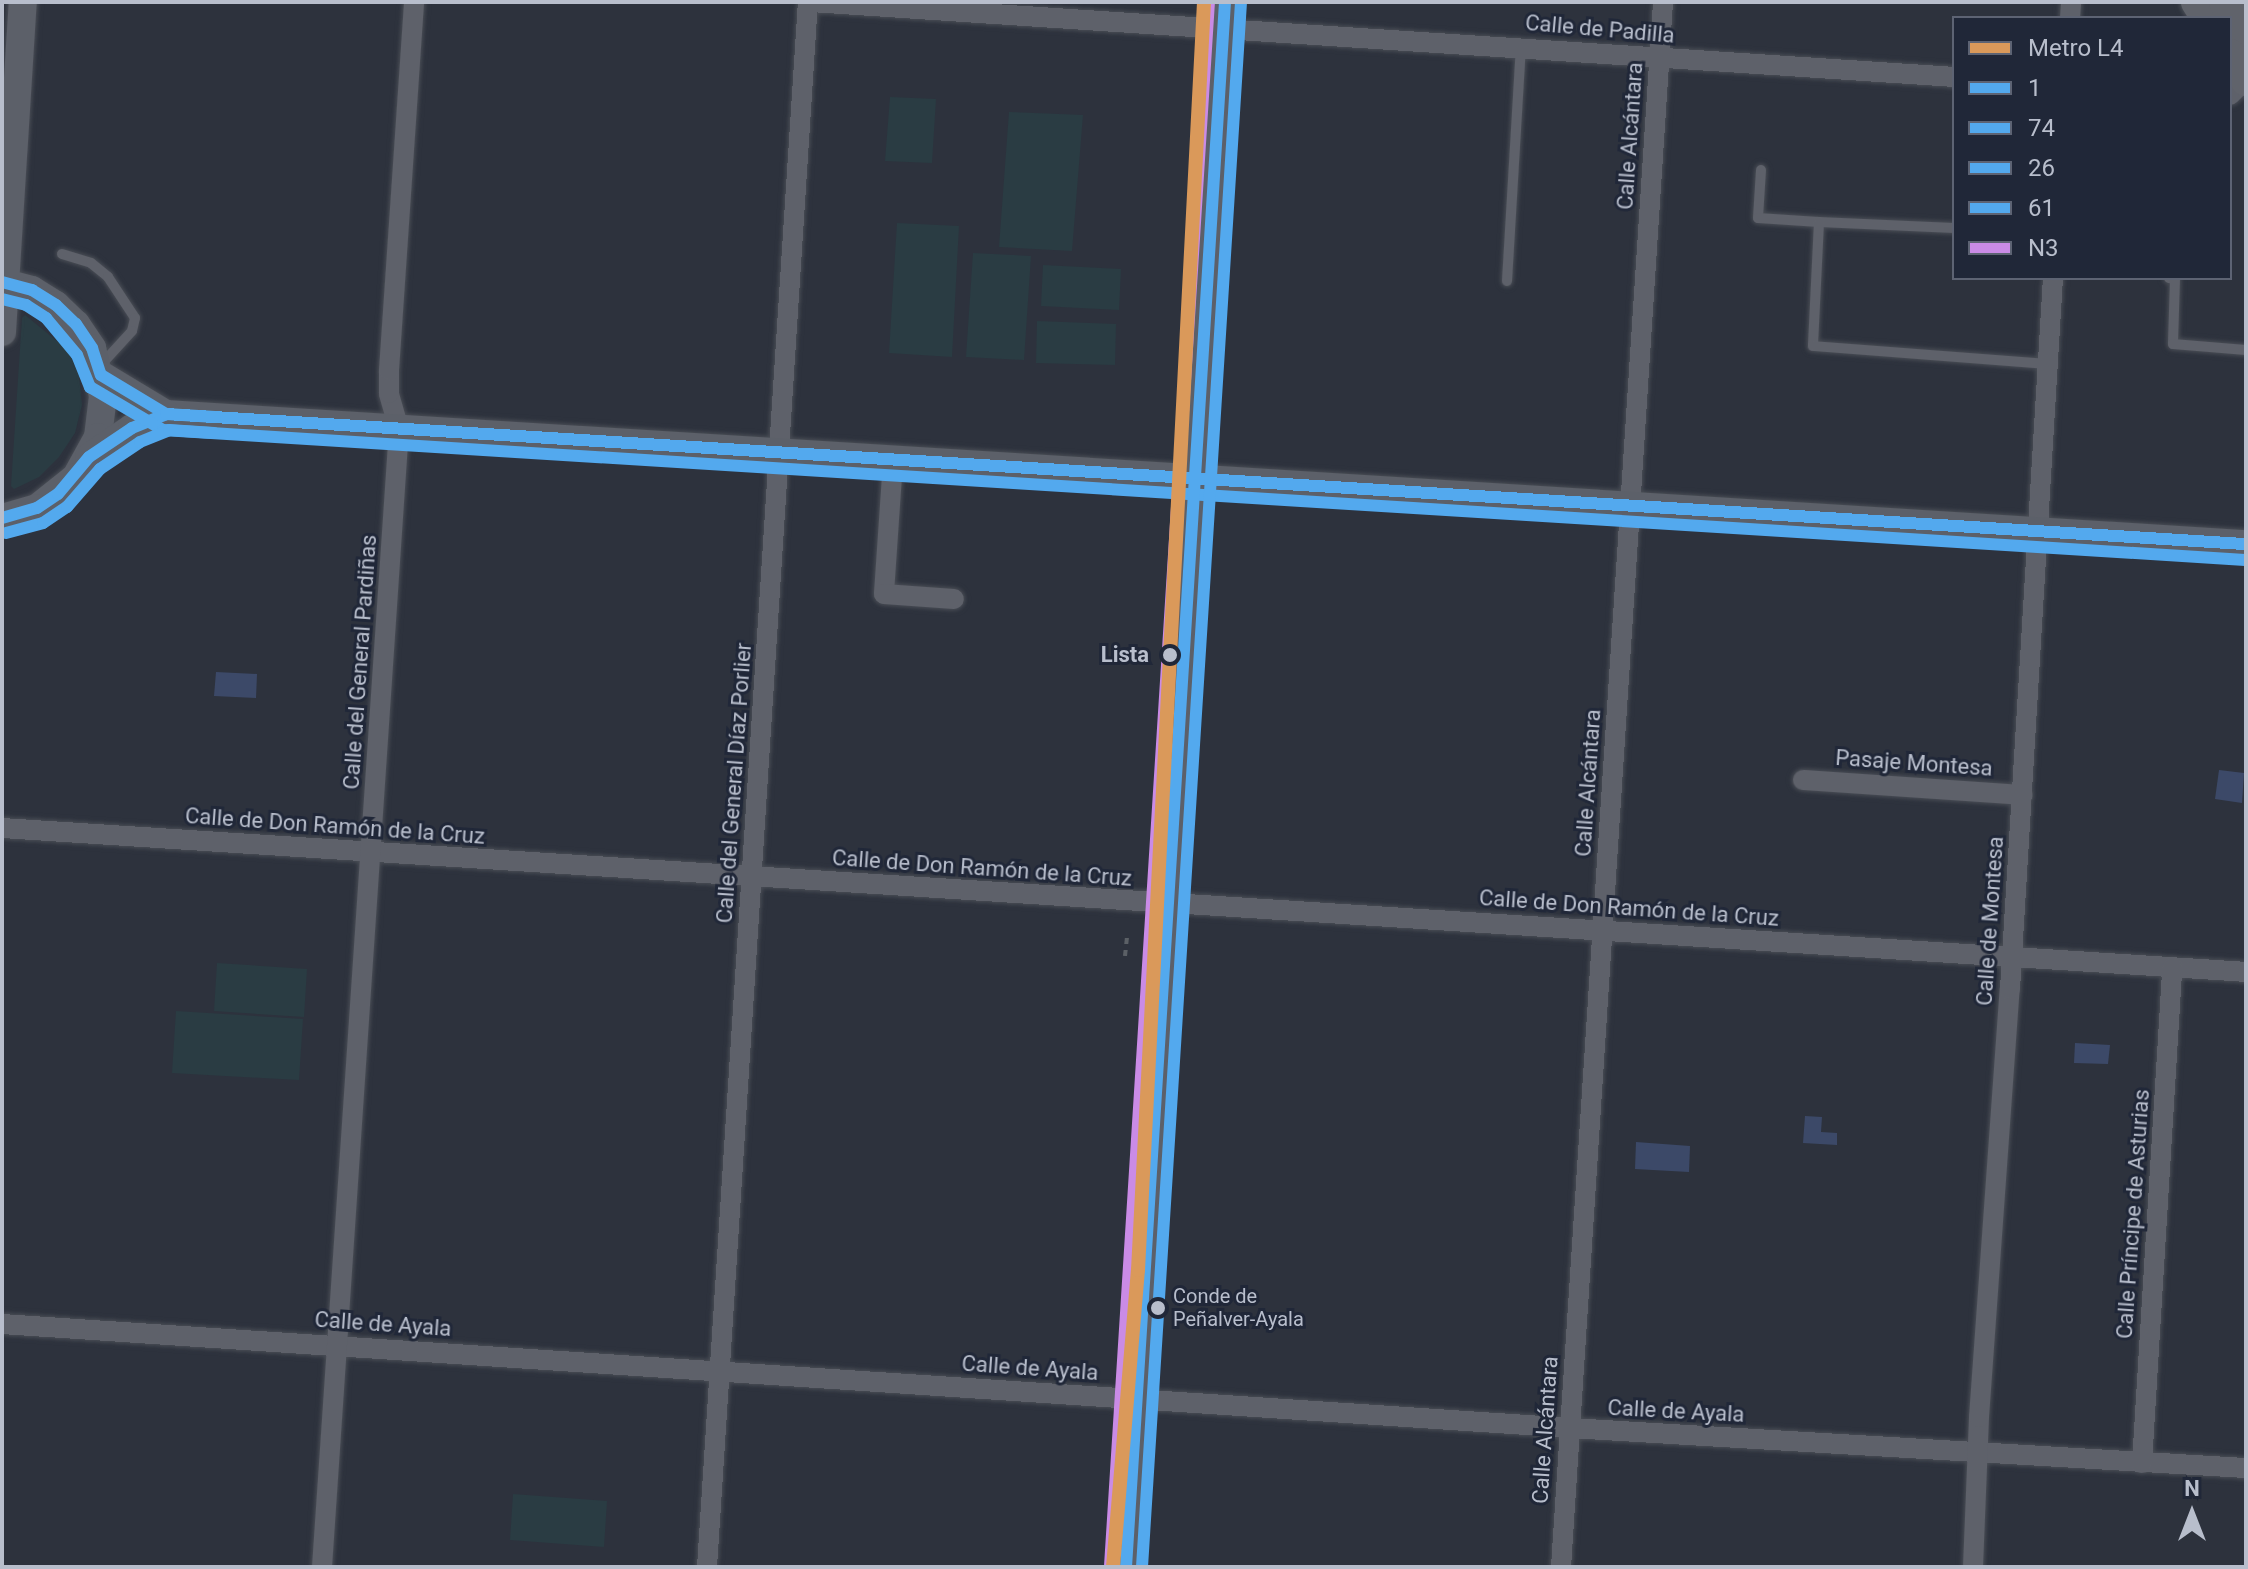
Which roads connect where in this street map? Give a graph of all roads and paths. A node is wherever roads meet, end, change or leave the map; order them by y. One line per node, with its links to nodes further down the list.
1 (23, 2): 20 (street)
2 (414, 2): 26 (street, Calle del General Pardiñas)
3 (809, 2): 6 (street, Calle de Padilla); 27 (street, Calle del General Díaz Porlier)
4 (1663, 2): 10 (street, Calle Alcántara)
5 (2225, 2): 7 (main road)
6 (1224, 15): 8 (street, Calle de Padilla); 30 (street)
7 (2246, 35)
8 (1521, 46): 10 (street, Calle de Padilla); 19 (lane)
9 (2232, 58): 12 (main road)
10 (1659, 59): 11 (street, Calle de Padilla); 31 (street, Calle Alcántara)
11 (1952, 77)
12 (2246, 80)
13 (1761, 170): 14 (lane)
14 (1819, 222): 15 (lane); 23 (lane)
15 (1952, 228)
16 (62, 254): 24 (lane)
17 (2053, 280): 23 (street, Calle de Montesa)
18 (2175, 280): 22 (lane)
19 (1507, 281)
20 (4, 282): 21 (street); 24 (street)
21 (2, 332)
22 (2246, 350)
23 (2049, 364): 33 (street, Calle de Montesa)
24 (99, 371): 25 (street); 28 (street)
25 (166, 414): 26 (street); 28 (street)
26 (399, 429): 27 (street); 39 (street, Calle del General Pardiñas)
27 (779, 453): 29 (street); 40 (street, Calle del General Díaz Porlier)
28 (89, 457): 32 (street)
29 (893, 461): 30 (street); 35 (street)
30 (1195, 480): 31 (street); 41 (street)
31 (1630, 506): 33 (street); 42 (street, Calle Alcántara)
32 (2, 518)
33 (2038, 532): 34 (street); 37 (street, Calle de Montesa)
34 (2246, 544)
35 (954, 599)
36 (1803, 780): 37 (street, Pasaje Montesa)
37 (2022, 795): 45 (street, Calle de Montesa)
38 (2, 828): 39 (street, Calle de Don Ramón de la Cruz)
39 (371, 853): 40 (street, Calle de Don Ramón de la Cruz); 49 (street, Calle del General Pardiñas)
40 (752, 878): 41 (street, Calle de Don Ramón de la Cruz); 50 (street, Calle del General Díaz Porlier)
41 (1168, 904): 42 (street, Calle de Don Ramón de la Cruz); 51 (street)
42 (1602, 929): 45 (street, Calle de Don Ramón de la Cruz); 52 (street, Calle Alcántara)
43 (1127, 936): 44 (path)
44 (1125, 956)
45 (2012, 957): 46 (street, Calle de Don Ramón de la Cruz); 53 (street, Calle de Montesa)
46 (2172, 968): 47 (street, Calle de Don Ramón de la Cruz); 54 (street, Calle Príncipe de Asturias)
47 (2246, 972)
48 (2, 1324): 49 (street, Calle de Ayala)
49 (337, 1345): 50 (street, Calle de Ayala); 56 (street, Calle del General Pardiñas)
50 (720, 1372): 51 (street, Calle de Ayala); 57 (street, Calle del General Díaz Porlier)
51 (1137, 1399): 52 (street, Calle de Ayala); 58 (street)
52 (1570, 1428): 53 (street, Calle de Ayala); 59 (street, Calle Alcántara)
53 (1978, 1451): 54 (street, Calle de Ayala); 60 (street, Calle de Montesa)
54 (2142, 1463): 55 (street, Calle de Ayala)
55 (2246, 1468)
56 (322, 1567)
57 (707, 1567)
58 (1126, 1567)
59 (1561, 1567)
60 (1973, 1567)

